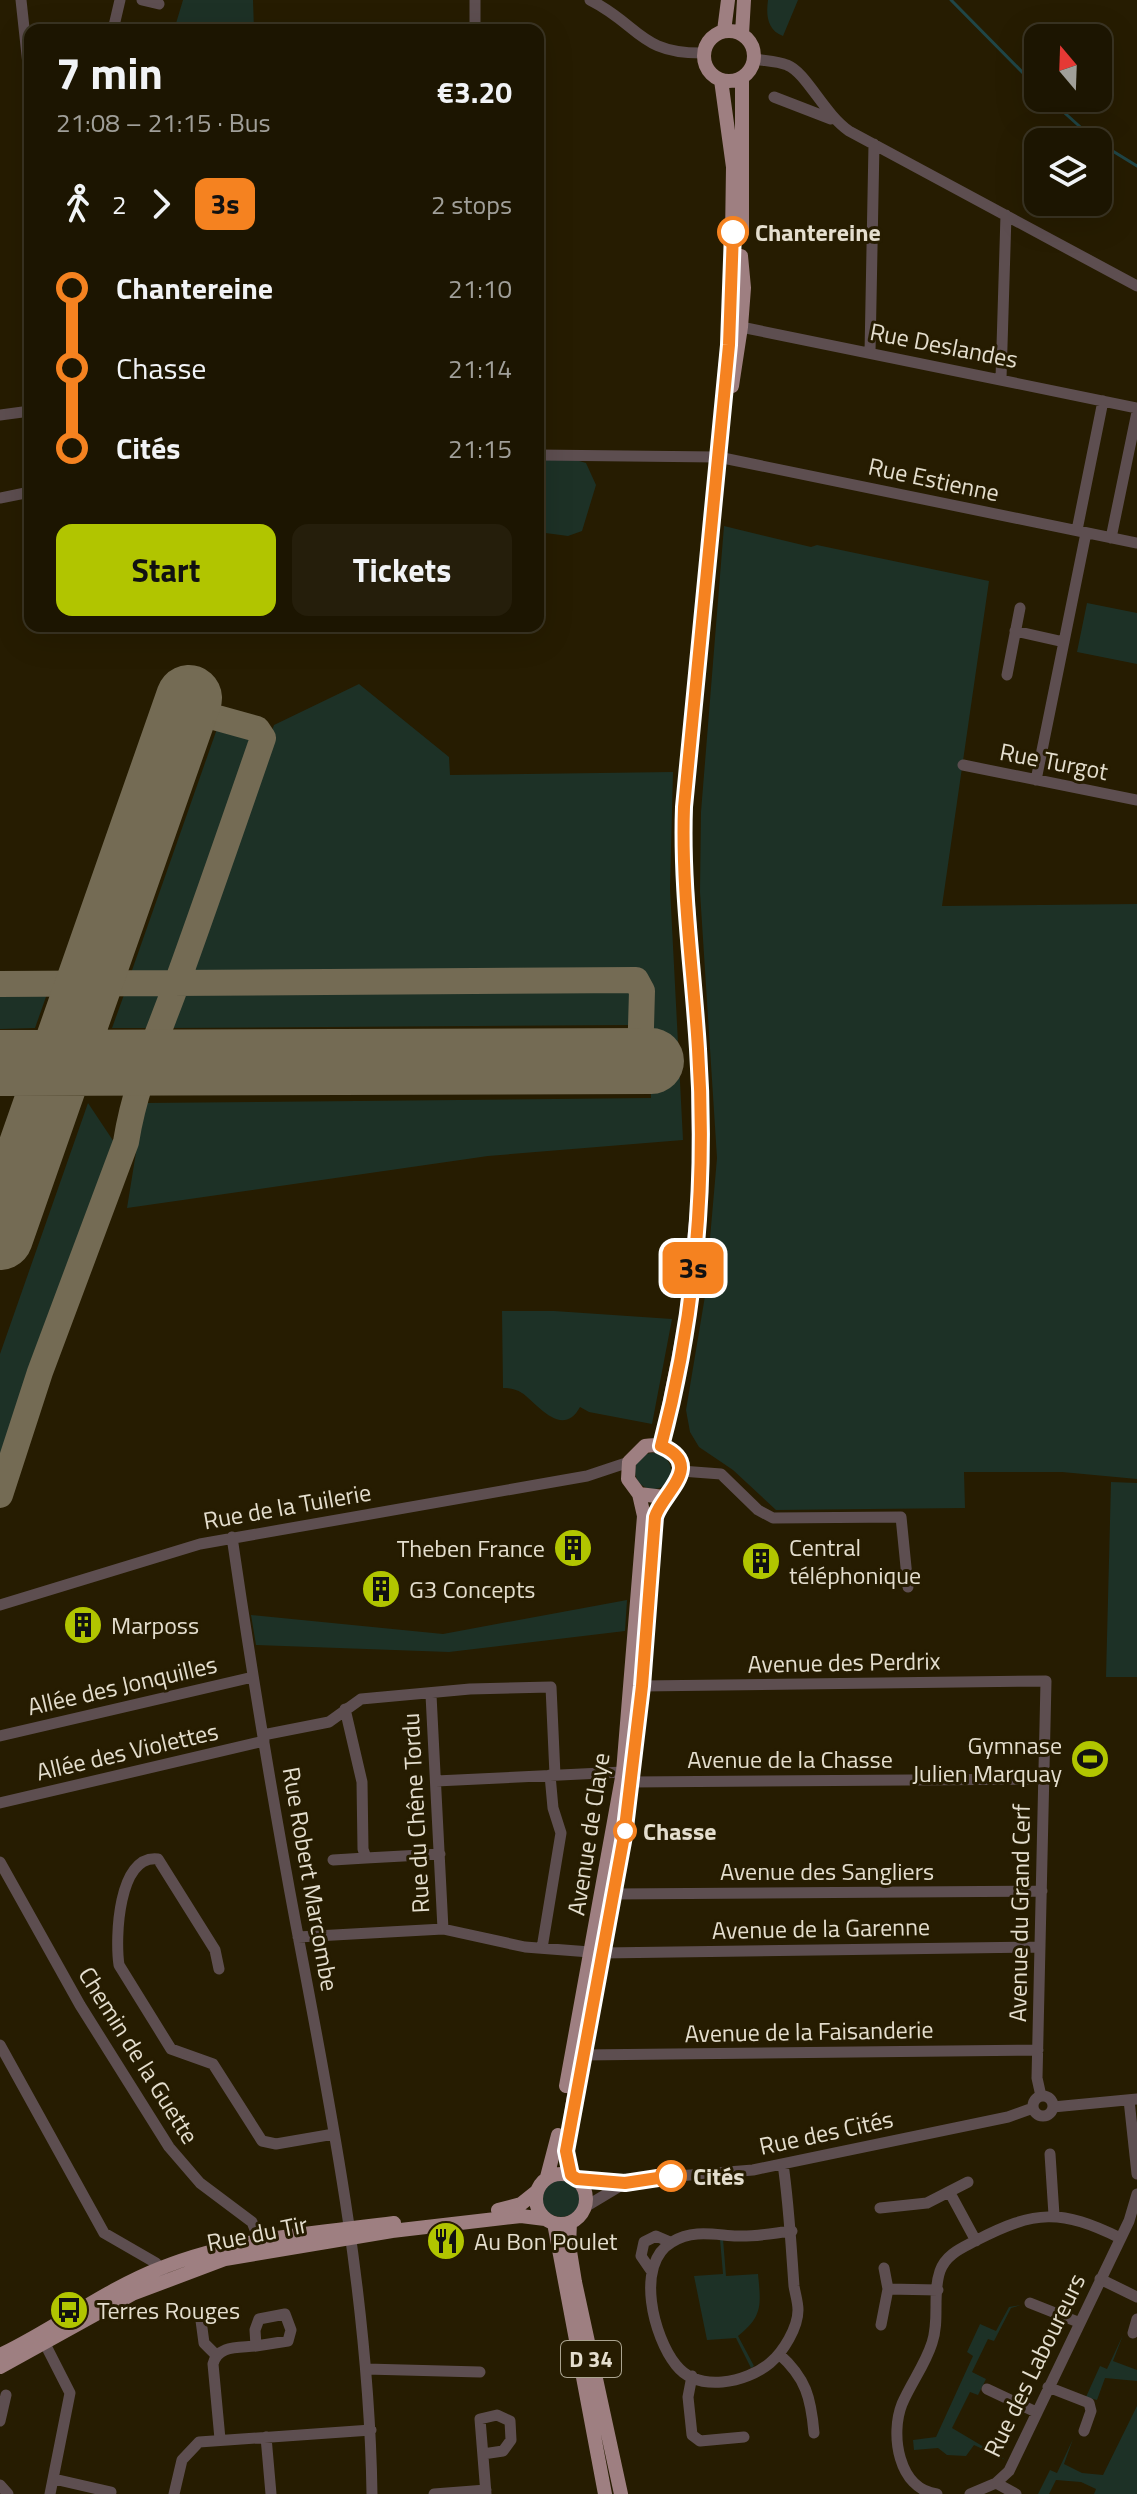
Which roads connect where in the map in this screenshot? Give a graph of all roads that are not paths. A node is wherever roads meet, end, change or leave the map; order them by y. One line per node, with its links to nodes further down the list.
1 (21, 0): 11 (street)
2 (120, 0): 9 (street)
3 (142, 0): 8 (street)
4 (475, 0): 10 (street)
5 (590, 0): 14 (street)
6 (728, 0): 12 (main road)
7 (744, 0): 13 (main road)
8 (159, 4)
9 (114, 24)
10 (475, 24)
11 (24, 28)
12 (724, 31): 13 (main road); 14 (main road)
13 (742, 34): 15 (main road)
14 (704, 53): 17 (main road)
15 (754, 59): 16 (main road); 19 (street)
16 (742, 78): 17 (main road); 24 (main road)
17 (721, 80): 22 (main road)
18 (774, 97): 19 (street)
19 (831, 119): 20 (street)
20 (874, 144): 21 (street); 25 (street)
21 (1006, 215): 23 (street); 26 (street)
22 (732, 270): 24 (main road); 32 (main road)
23 (1137, 286)
24 (741, 327): 25 (street, Rue Deslandes); 32 (main road)
25 (870, 353): 26 (street, Rue Deslandes)
26 (1001, 379): 27 (street, Rue Deslandes)
27 (1103, 401): 28 (street, Rue Deslandes); 35 (street)
28 (1137, 410): 36 (street)
29 (24, 412): 30 (street)
30 (0, 415)
31 (544, 455): 32 (street, Rue Estienne)
32 (720, 458): 35 (street, Rue Estienne); 45 (main road)
33 (24, 493): 34 (street)
34 (0, 498)
35 (1082, 532): 36 (street, Rue Estienne); 40 (street)
36 (1111, 538): 37 (street, Rue Estienne)
37 (1137, 543)
38 (1020, 608): 39 (street)
39 (1015, 631): 40 (street); 41 (street)
40 (1064, 642): 43 (street)
41 (1007, 675)
42 (963, 765): 43 (street, Rue Turgot)
43 (1036, 780): 44 (street, Rue Turgot)
44 (1137, 800)
45 (661, 1446): 46 (main road); 47 (main road)
46 (629, 1462): 48 (street, Rue de la Tuilerie); 49 (main road, Avenue de Claye)
47 (681, 1471): 50 (main road, Avenue de Claye); 52 (street)
48 (587, 1476): 49 (street, Rue de la Tuilerie); 51 (street, Rue de la Tuilerie)
49 (635, 1490): 50 (main road); 62 (main road, Avenue de Claye)
50 (664, 1497): 56 (main road, Avenue de Claye)
51 (232, 1537): 53 (street, Rue de la Tuilerie); 54 (street, Rue Robert Marcombe)
52 (908, 1587)
53 (0, 1605)
54 (253, 1677): 59 (street, Allée des Jonquilles); 60 (street, Rue Robert Marcombe)
55 (1046, 1681): 56 (street, Avenue des Perdrix); 63 (street, Avenue du Grand Cerf)
56 (642, 1686): 62 (main road, Avenue de Claye)
57 (431, 1695): 58 (street, Allée des Violettes); 61 (street, Allée des Violettes); 64 (street, Rue du Chêne Tordu)
58 (345, 1709): 60 (street, Allée des Violettes); 67 (street)
59 (0, 1736)
60 (263, 1738): 65 (street, Allée des Violettes); 73 (street, Rue Robert Marcombe)
61 (553, 1775): 62 (street, Avenue de la Chasse); 64 (street, Avenue de la Chasse); 75 (street)
62 (627, 1777): 63 (street, Avenue de la Chasse); 71 (main road, Avenue de Claye); 76 (main road, Avenue de Claye)
63 (1044, 1779): 70 (street, Avenue du Grand Cerf)
64 (436, 1781): 66 (street, Rue du Chêne Tordu)
65 (0, 1803)
66 (440, 1854): 67 (street); 72 (street, Rue du Chêne Tordu)
67 (366, 1858): 68 (street)
68 (333, 1860)
69 (0, 1862): 108 (street, Chemin de la Guette)
70 (1042, 1891): 71 (street, Avenue des Sangliers); 74 (street, Avenue du Grand Cerf)
71 (613, 1894): 76 (main road, Avenue de Claye)
72 (443, 1929): 73 (street, Avenue de la Garenne); 75 (street, Avenue de la Garenne)
73 (298, 1937): 85 (street, Rue Robert Marcombe)
74 (1040, 1947): 76 (street, Avenue de la Garenne); 79 (street, Avenue du Grand Cerf)
75 (542, 1948): 76 (street, Avenue de la Garenne)
76 (596, 1952): 80 (main road, Avenue de Claye); 89 (main road, Avenue de Claye)
77 (219, 1969): 85 (street)
78 (0, 2045): 111 (street)
79 (1038, 2050): 80 (street, Avenue de la Faisanderie); 81 (street, Avenue du Grand Cerf)
80 (581, 2055): 90 (main road, Avenue de Claye)
81 (1041, 2096): 83 (street); 84 (street)
82 (1133, 2100): 83 (street); 88 (street)
83 (1053, 2107): 84 (street)
84 (1033, 2108): 87 (street, Rue des Cités)
85 (334, 2134): 104 (street, Rue Robert Marcombe)
86 (1050, 2154): 92 (street)
87 (783, 2164): 93 (street, Rue des Cités); 103 (street)
88 (1137, 2174)
89 (547, 2177): 90 (main road); 95 (main road)
90 (574, 2177): 93 (street, Rue des Cités); 98 (main road)
91 (968, 2182): 96 (street)
92 (1054, 2182): 94 (street); 100 (street)
93 (625, 2183): 98 (street, Rue des Cités)
94 (1038, 2183)
95 (536, 2192): 101 (main road); 104 (main road, Rue du Tir)
96 (950, 2193): 99 (street); 106 (street)
97 (1137, 2194): 105 (street, Rue des Laboureurs)
98 (585, 2207): 102 (main road)
99 (880, 2208)
100 (1054, 2215): 105 (street); 106 (street)
101 (549, 2221): 102 (main road); 104 (main road, Rue du Tir); 155 (main road, D 34)
102 (570, 2223): 156 (main road, D 34)
103 (792, 2231): 107 (street); 124 (street)
104 (352, 2233): 108 (main road, Rue du Tir); 128 (street, Rue Robert Marcombe)
105 (1120, 2238): 112 (street, Rue des Laboureurs)
106 (976, 2241): 114 (street)
107 (670, 2242): 110 (street); 110 (street)
108 (262, 2245): 111 (main road, Rue du Tir)
109 (884, 2268): 113 (street)
110 (652, 2272): 130 (street)
111 (162, 2274): 122 (main road, Rue du Tir)
112 (1100, 2279): 115 (street); 119 (street, Rue des Laboureurs)
113 (888, 2289): 114 (street); 120 (street)
114 (938, 2290): 146 (street)
115 (1137, 2297)
116 (1030, 2303): 119 (street)
117 (200, 2313): 126 (street)
118 (1137, 2319): 121 (street)
119 (1078, 2322): 131 (street, Rue des Laboureurs)
120 (881, 2325)
121 (1133, 2333)
122 (43, 2339): 125 (main road, Rue du Tir); 127 (main road, Rue du Tir); 143 (street)
123 (256, 2346): 126 (street)
124 (779, 2354): 130 (street); 138 (street)
125 (0, 2355)
126 (216, 2355): 141 (street)
127 (0, 2367)
128 (366, 2369): 129 (street); 136 (street, Rue Robert Marcombe)
129 (480, 2372)
130 (692, 2376): 140 (street)
131 (1048, 2387): 134 (street, Rue des Laboureurs); 137 (street)
132 (987, 2389): 134 (street)
133 (6, 2395): 135 (street)
134 (1036, 2412): 144 (street, Rue des Laboureurs)
135 (0, 2421)
136 (371, 2430): 139 (street); 153 (street, Rue Robert Marcombe)
137 (1084, 2431)
138 (814, 2433)
139 (266, 2437): 141 (street); 152 (street)
140 (744, 2437)
141 (220, 2439): 151 (street)
142 (483, 2454): 148 (street)
143 (54, 2479): 147 (street); 150 (street)
144 (996, 2483): 158 (street, Rue des Laboureurs); 159 (street)
145 (0, 2485): 149 (street)
146 (923, 2491): 157 (street)
147 (111, 2492)
148 (486, 2492): 154 (street)
149 (8, 2494)
150 (50, 2494)
151 (174, 2494)
152 (271, 2494)
153 (372, 2494)
154 (434, 2494)
155 (605, 2494)
156 (621, 2494)
157 (937, 2494)
158 (970, 2494)
159 (1016, 2494)

